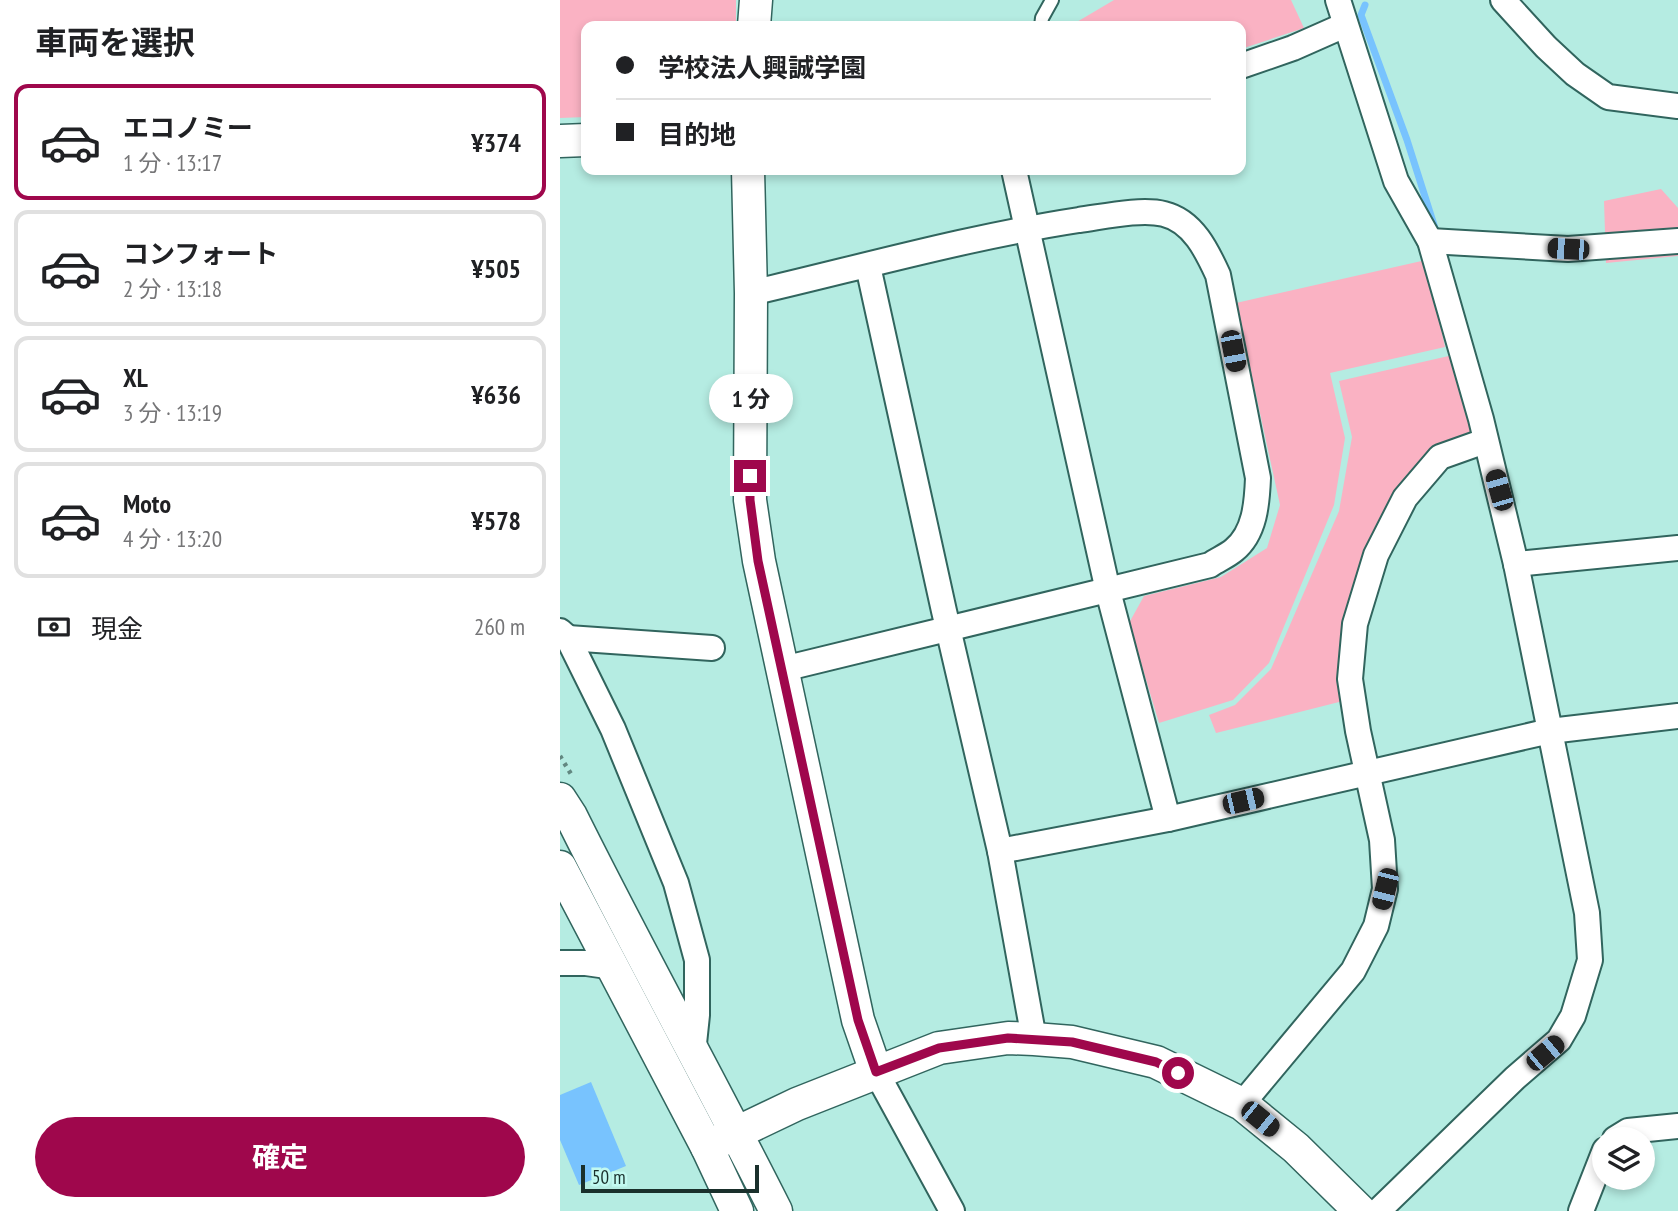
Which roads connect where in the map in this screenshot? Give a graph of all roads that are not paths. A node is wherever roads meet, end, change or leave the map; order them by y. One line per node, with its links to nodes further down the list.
1 (756, 0): 5 (street)
2 (1052, 0): 6 (lane)
3 (1338, 0): 7 (street)
4 (1503, 0): 9 (street)
5 (754, 21)
6 (1042, 21)
7 (1345, 25): 8 (street); 15 (street)
8 (1246, 64)
9 (1678, 106)
10 (581, 140): 11 (street)
11 (560, 141)
12 (748, 175): 18 (street)
13 (1015, 175): 14 (street)
14 (1027, 228): 17 (street); 22 (street); 22 (street)
15 (1430, 241): 16 (street); 19 (street)
16 (1678, 241)
17 (868, 266): 18 (street); 23 (street)
18 (751, 293): 26 (street)
19 (1485, 441): 21 (street); 29 (street)
20 (1678, 548): 21 (street)
21 (1516, 564): 28 (street)
22 (1108, 591): 23 (street); 31 (street)
23 (948, 628): 26 (street); 32 (street)
24 (564, 635): 25 (street); 37 (street)
25 (712, 648)
26 (783, 669): 38 (street)
27 (1678, 716): 28 (street)
28 (1550, 731): 29 (street); 49 (street)
29 (1368, 772): 31 (street); 39 (street)
30 (560, 799): 37 (street)
31 (1168, 819): 32 (street)
32 (1000, 851): 36 (street)
33 (560, 867): 35 (street)
34 (560, 963): 35 (street)
35 (614, 967): 43 (street)
36 (1034, 1039): 38 (street); 39 (street)
37 (693, 1053): 42 (street)
38 (876, 1072): 42 (street); 47 (street)
39 (1242, 1104): 48 (street)
40 (1678, 1126): 41 (street)
41 (1655, 1129)
42 (737, 1134): 43 (street); 46 (street)
43 (706, 1147): 45 (street)
44 (1592, 1183): 50 (street)
45 (737, 1211)
46 (776, 1211)
47 (952, 1211)
48 (1360, 1211)
49 (1378, 1211)
50 (1581, 1211)

